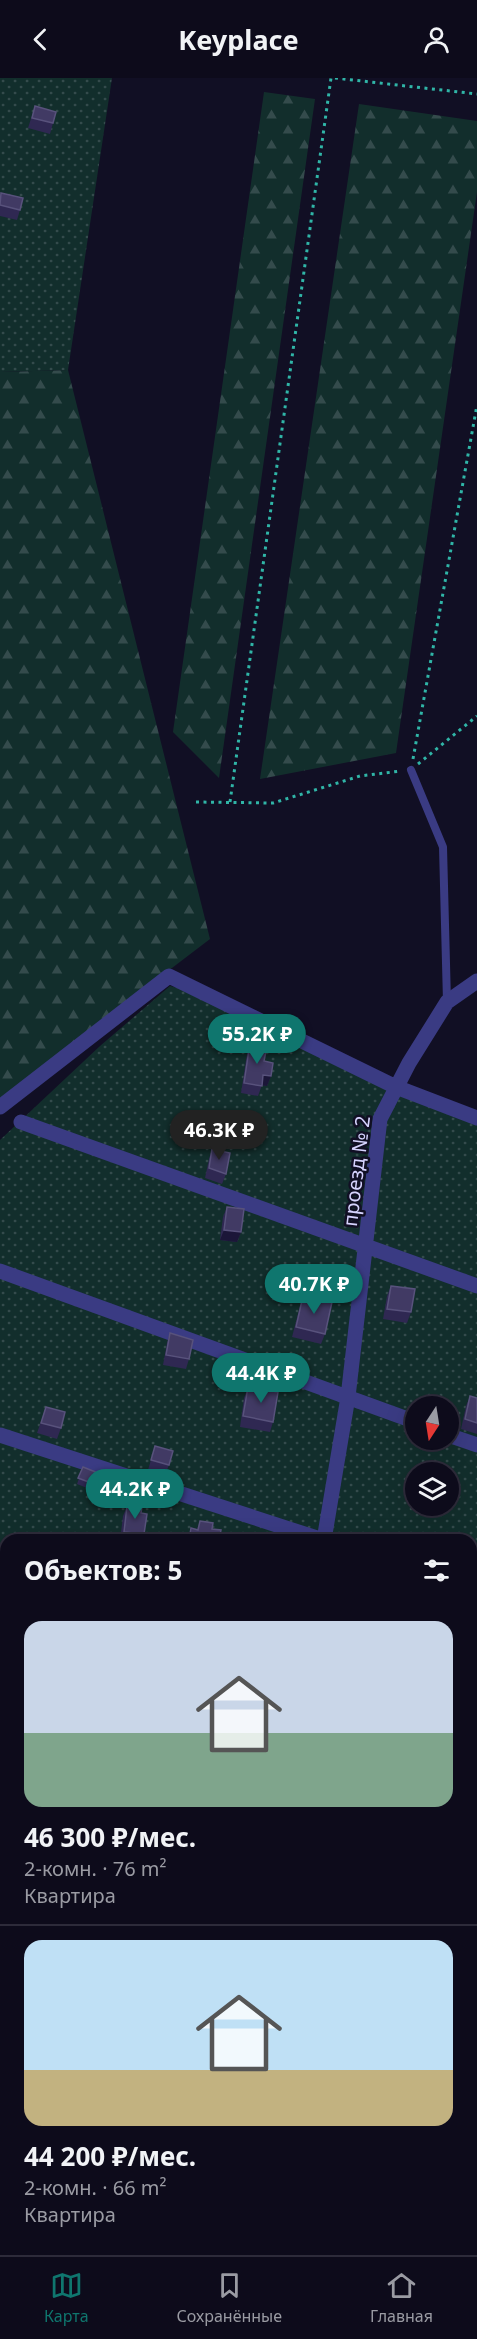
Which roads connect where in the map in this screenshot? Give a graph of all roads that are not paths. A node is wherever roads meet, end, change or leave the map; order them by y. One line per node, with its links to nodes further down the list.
1 (411, 770): 3 (lane)
2 (477, 981): 3 (street, проезд № 2)
3 (447, 1002): 4 (street, проезд № 2)
4 (396, 1088): 5 (street); 6 (street); 8 (street, проезд № 2)
5 (0, 1107)
6 (477, 1118)
7 (21, 1122): 8 (street)
8 (368, 1245): 10 (street); 11 (street, проезд № 2)
9 (0, 1271): 11 (street)
10 (477, 1286)
11 (348, 1397): 12 (street); 17 (street, проезд № 2)
12 (405, 1418)
13 (0, 1435): 16 (street)
14 (459, 1439): 15 (street)
15 (477, 1445)
16 (305, 1534)
17 (325, 1534)

